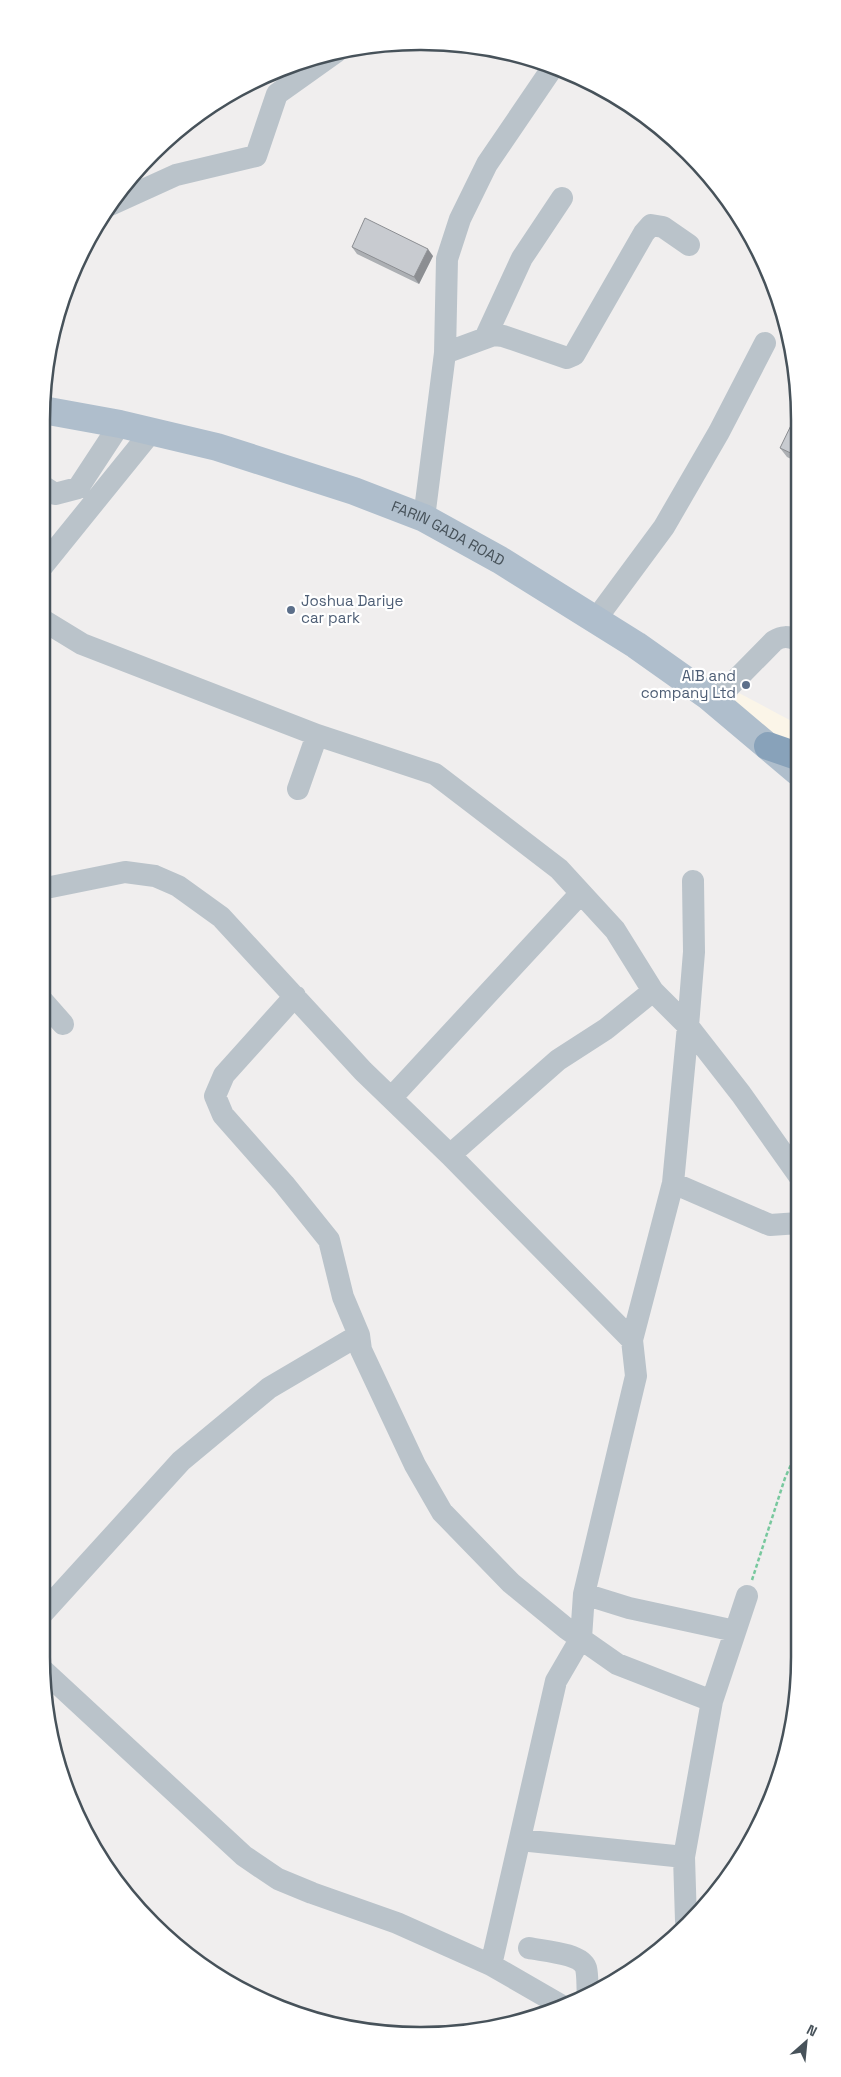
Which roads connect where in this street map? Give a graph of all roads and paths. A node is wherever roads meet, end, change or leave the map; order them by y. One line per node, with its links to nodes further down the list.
1 (317, 65): 4 (street)
2 (549, 73): 8 (street)
3 (562, 198): 6 (street)
4 (124, 200)
5 (689, 245): 6 (street)
6 (485, 338): 8 (street)
7 (765, 342): 15 (street)
8 (445, 353): 13 (street)
9 (50, 411): 10 (main road, FARIN GADA ROAD)
10 (120, 424): 11 (main road, FARIN GADA ROAD); 12 (street)
11 (151, 432): 13 (main road, FARIN GADA ROAD); 14 (street)
12 (50, 491)
13 (424, 518): 15 (main road, FARIN GADA ROAD)
14 (50, 557)
15 (596, 619): 18 (main road, FARIN GADA ROAD)
16 (50, 624): 19 (street)
17 (791, 637): 18 (street)
18 (714, 702): 20 (main road, FARIN GADA ROAD)
19 (317, 735): 23 (street); 26 (street)
20 (768, 746): 21 (highway); 22 (main road, FARIN GADA ROAD)
21 (791, 754)
22 (791, 765)
23 (298, 789)
24 (693, 882): 31 (street)
25 (50, 883): 28 (street)
26 (581, 893): 27 (street); 32 (street)
27 (653, 991): 31 (street); 33 (street)
28 (295, 996): 32 (street); 37 (street)
29 (50, 1010): 30 (street)
30 (63, 1024)
31 (688, 1026): 34 (street); 35 (street)
32 (392, 1097): 33 (street)
33 (450, 1155): 38 (street)
34 (791, 1166)
35 (673, 1183): 36 (street); 38 (street)
36 (791, 1224)
37 (358, 1335): 42 (street); 44 (street)
38 (632, 1340): 40 (street)
39 (791, 1465): 41 (path)
40 (584, 1594): 43 (street); 44 (street)
41 (747, 1596): 43 (street)
42 (50, 1605)
43 (735, 1631): 46 (street)
44 (581, 1638): 46 (street); 47 (street)
45 (51, 1677): 51 (street)
46 (712, 1700): 48 (street)
47 (520, 1840): 48 (street); 51 (street)
48 (684, 1857): 49 (street)
49 (686, 1914)
50 (529, 1948): 52 (street)
51 (491, 1966): 53 (street)
52 (587, 1987)
53 (555, 2002)

